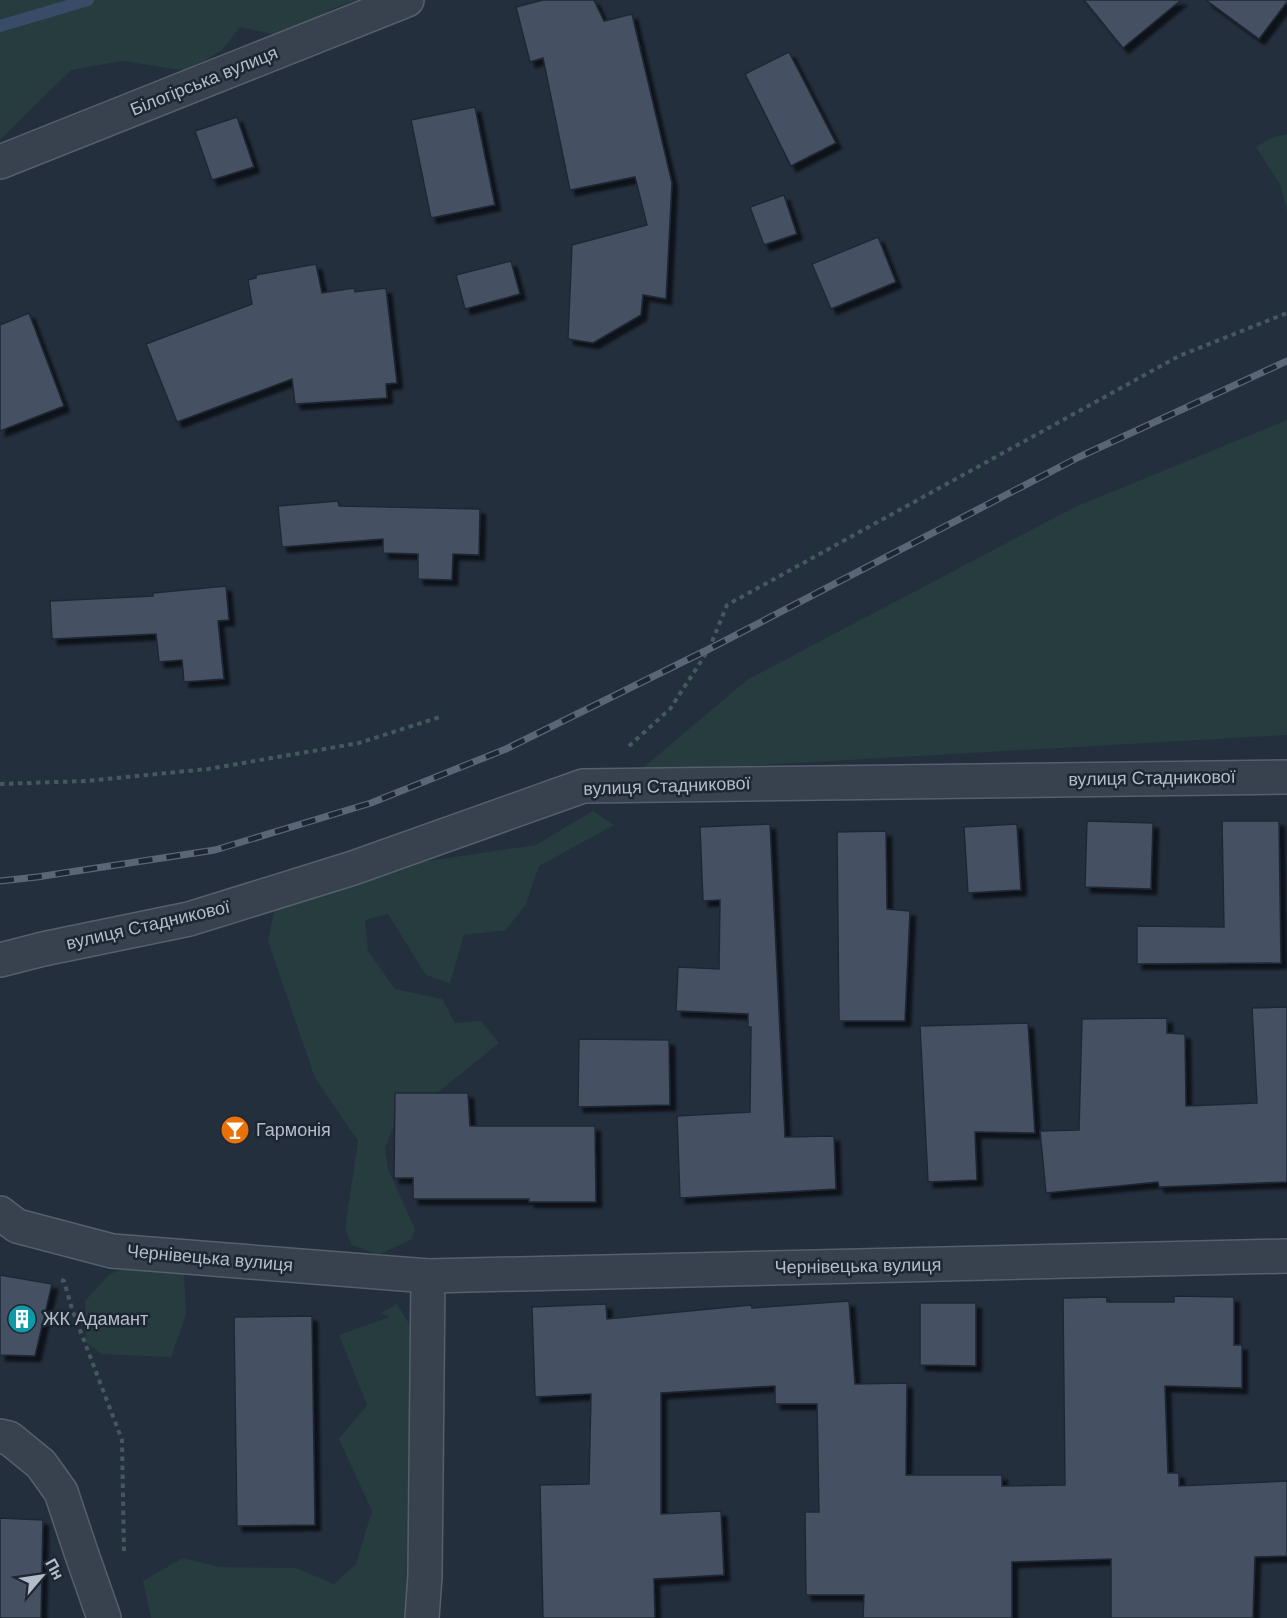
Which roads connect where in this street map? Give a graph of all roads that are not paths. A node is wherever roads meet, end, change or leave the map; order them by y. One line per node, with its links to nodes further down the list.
1 (407, 0): 2 (street, Білогірська вулиця)
2 (0, 162)
3 (1287, 777): 4 (street, вулиця Стадникової)
4 (0, 960)
5 (0, 1213): 7 (street, Чернівецька вулиця)
6 (1287, 1256): 7 (street, Чернівецька вулиця)
7 (428, 1276): 10 (street)
8 (0, 1436): 9 (street)
9 (104, 1618)
10 (422, 1618)

